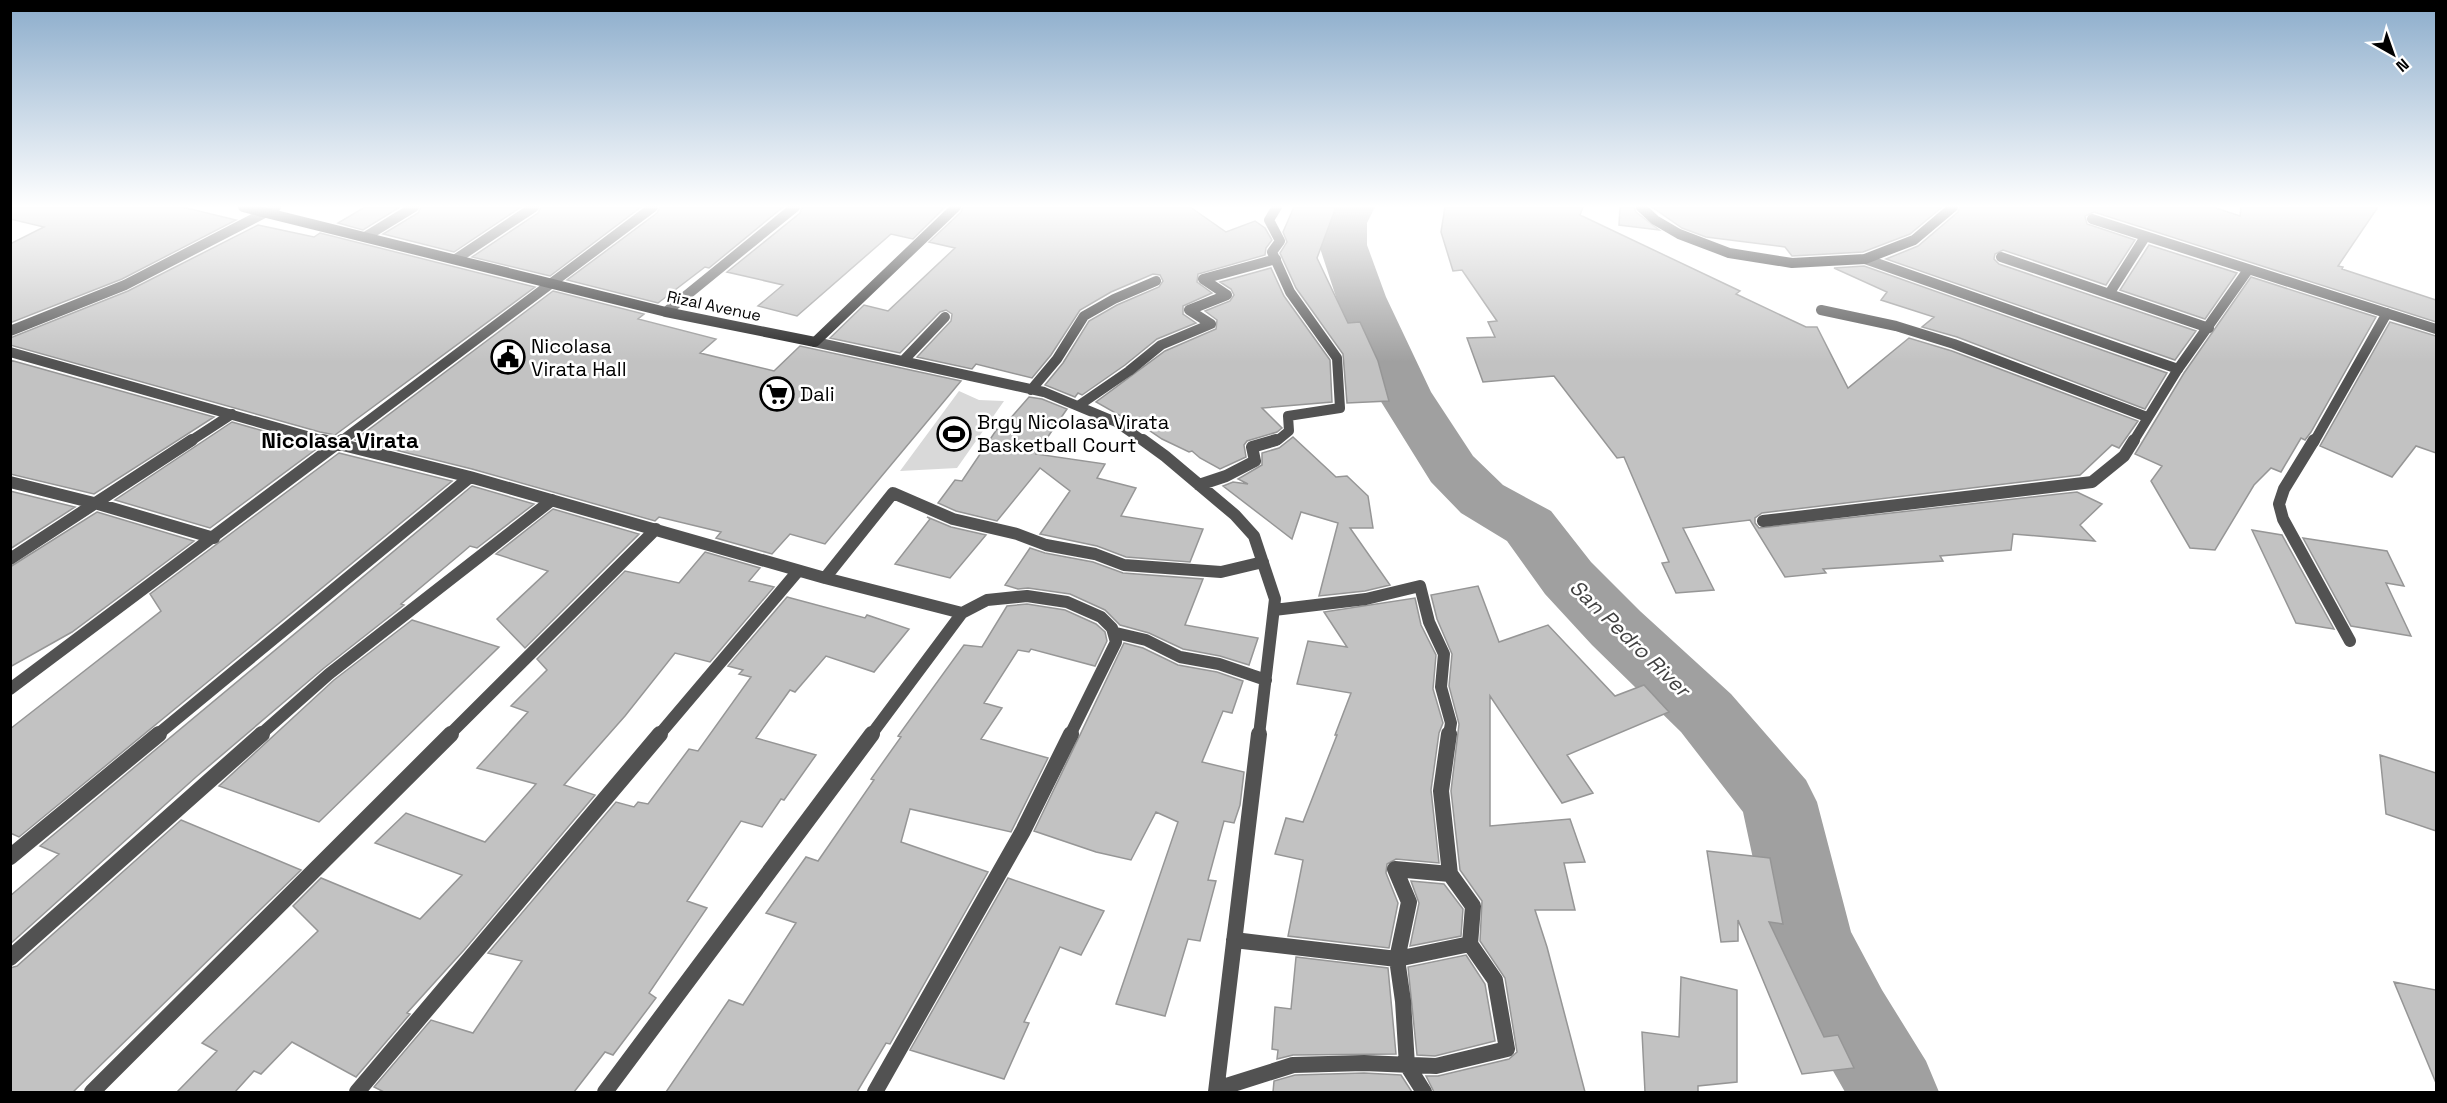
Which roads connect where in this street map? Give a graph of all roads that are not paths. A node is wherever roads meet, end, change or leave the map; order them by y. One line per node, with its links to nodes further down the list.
1 (176, 258): 22 (street)
2 (584, 258): 14 (street)
3 (732, 258): 17 (street)
4 (902, 258): 23 (main road)
5 (1763, 258): 11 (main road)
6 (2005, 258): 15 (street)
7 (2131, 258): 15 (street)
8 (2212, 258): 12 (street)
9 (456, 259): 14 (main road, Rizal Avenue)
10 (1275, 259): 28 (street); 34 (street)
11 (1865, 259): 26 (street)
12 (2248, 270): 18 (street); 20 (street)
13 (1156, 281): 27 (street)
14 (550, 284): 17 (main road, Rizal Avenue); 31 (street)
15 (2109, 294): 20 (street)
16 (1821, 310): 30 (street)
17 (666, 312): 23 (main road, Rizal Avenue)
18 (2387, 313): 21 (street); 47 (street)
19 (945, 317): 25 (street)
20 (2210, 328): 26 (street)
21 (2436, 329)
22 (10, 332)
23 (815, 342): 25 (street)
24 (10, 352): 29 (street)
25 (903, 361): 27 (street)
26 (2178, 369): 30 (street)
27 (1031, 390): 28 (street)
28 (1078, 406): 34 (street)
29 (232, 414): 31 (street); 36 (street)
30 (2148, 417): 37 (street)
31 (339, 445): 32 (street); 39 (street)
32 (470, 477): 35 (street); 50 (street)
33 (10, 482): 36 (street)
34 (1200, 485): 41 (street)
35 (552, 500): 38 (street); 54 (street)
36 (98, 504): 39 (street); 40 (street)
37 (1762, 521)
38 (656, 529): 42 (street); 58 (street)
39 (214, 538): 49 (street)
40 (10, 560)
41 (1263, 562): 43 (street); 44 (street)
42 (798, 571): 43 (street); 59 (street)
43 (825, 578): 45 (street)
44 (1274, 610): 48 (street); 51 (street)
45 (962, 613): 46 (street); 60 (street)
46 (1116, 633): 48 (street); 61 (street)
47 (2350, 641)
48 (1266, 680): 52 (street)
49 (10, 689)
50 (10, 857)
51 (1450, 874): 53 (street); 55 (street)
52 (1234, 940): 55 (street); 57 (street)
53 (1470, 944): 55 (street); 56 (street)
54 (10, 958)
55 (1396, 958): 56 (street)
56 (1407, 1065): 57 (street); 62 (street)
57 (1217, 1091)
58 (92, 1092)
59 (357, 1092)
60 (605, 1092)
61 (875, 1092)
62 (1424, 1092)

